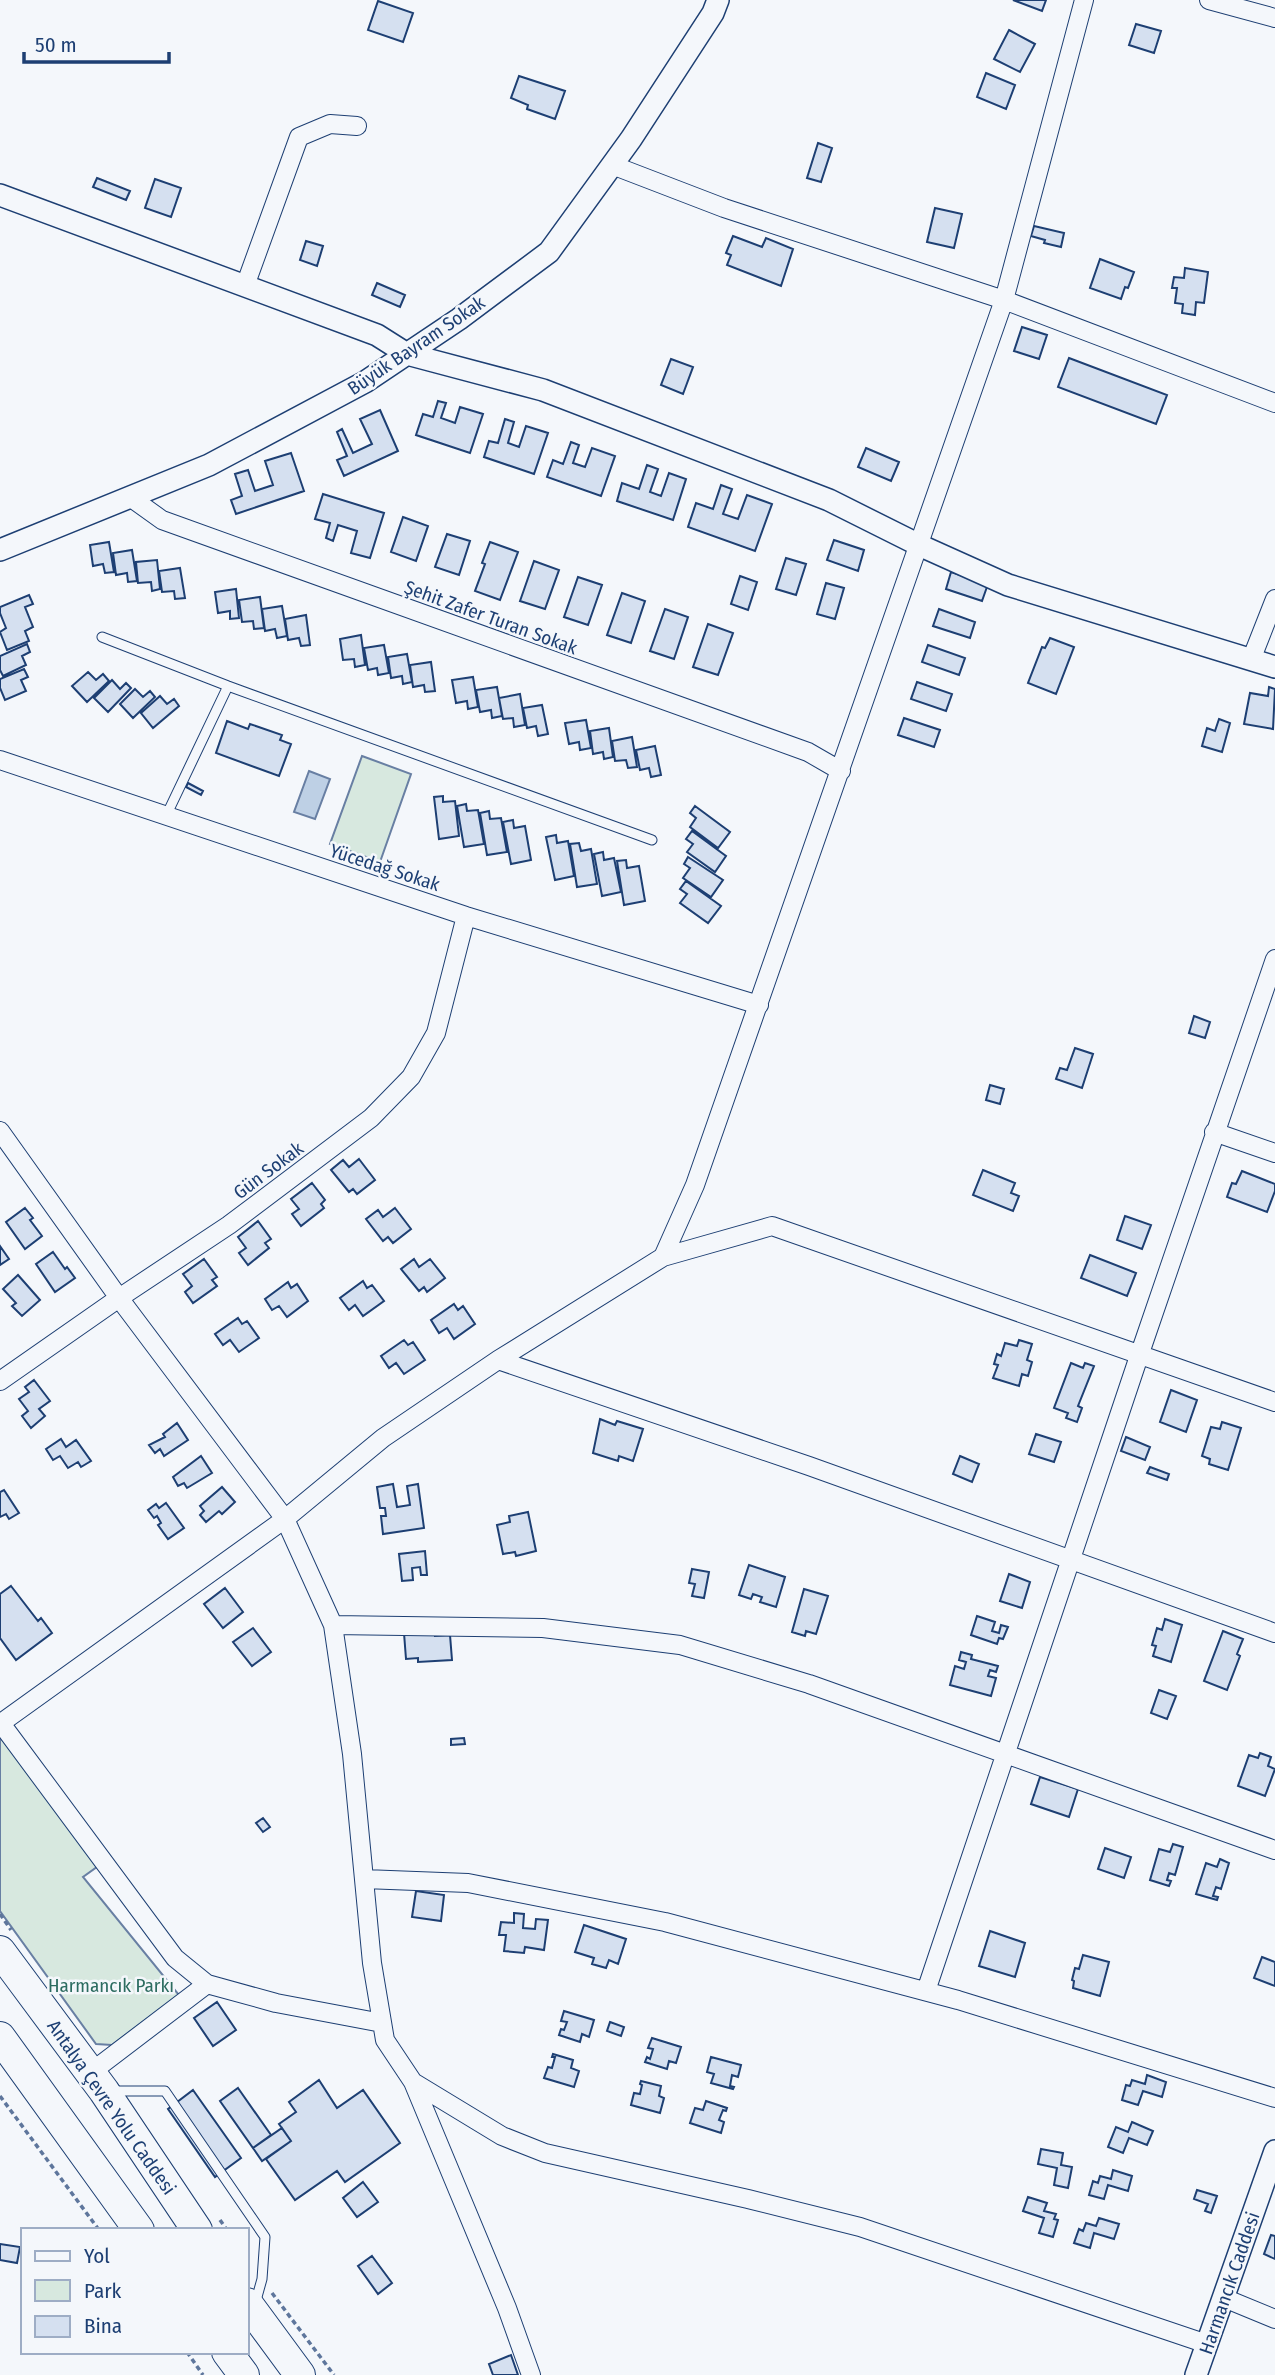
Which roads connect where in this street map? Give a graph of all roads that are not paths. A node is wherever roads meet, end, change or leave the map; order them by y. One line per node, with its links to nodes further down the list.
1 (718, 0): 6 (street, Büyük Bayram Sokak)
2 (1083, 0): 9 (street)
3 (1209, 0): 4 (street)
4 (1275, 18)
5 (357, 126): 8 (street)
6 (612, 165): 9 (street); 10 (street, Büyük Bayram Sokak)
7 (0, 195): 8 (street)
8 (246, 286): 10 (street)
9 (1004, 300): 11 (street); 13 (street)
10 (407, 354): 12 (street, Büyük Bayram Sokak); 13 (street)
11 (1275, 403)
12 (130, 497): 14 (street, Büyük Bayram Sokak); 21 (street, Şehit Zafer Turan Sokak)
13 (919, 545): 17 (street); 21 (street)
14 (0, 550)
15 (1275, 599): 17 (street)
16 (102, 638): 19 (lane)
17 (1251, 660): 18 (street)
18 (1275, 667)
19 (228, 686): 22 (lane); 23 (lane)
20 (0, 760): 22 (street, Yücedağ Sokak)
21 (841, 771): 26 (street)
22 (166, 816): 24 (street, Yücedağ Sokak)
23 (652, 840)
24 (466, 916): 26 (street, Yücedağ Sokak); 31 (street, Gün Sokak)
25 (1275, 959): 28 (street)
26 (759, 1005): 30 (street)
27 (0, 1130): 31 (street)
28 (1214, 1132): 29 (street); 32 (street)
29 (1275, 1153)
30 (663, 1256): 32 (street); 33 (street)
31 (119, 1298): 34 (street, Gün Sokak); 36 (street)
32 (1139, 1356): 35 (street); 37 (street)
33 (498, 1360): 36 (street); 37 (street)
34 (0, 1381)
35 (1275, 1402)
36 (285, 1519): 38 (street); 40 (street)
37 (1072, 1560): 39 (street); 41 (street)
38 (333, 1625): 41 (street); 43 (street)
39 (1275, 1633)
40 (0, 1722): 45 (street)
41 (1007, 1753): 42 (street); 46 (street)
42 (1275, 1850)
43 (364, 1879): 46 (street); 47 (street)
44 (0, 1951): 49 (highway, Antalya Çevre Yolu Caddesi)
45 (207, 1984): 47 (street); 49 (street)
46 (926, 1991): 51 (street)
47 (382, 2023): 50 (street)
48 (0, 2037): 53 (highway)
49 (97, 2082): 54 (highway, Antalya Çevre Yolu Caddesi); 55 (lane)
50 (413, 2082): 58 (street); 62 (street)
51 (1275, 2098)
52 (1275, 2151): 56 (street, Harmancık Caddesi)
53 (138, 2228)
54 (196, 2228)
55 (254, 2298): 61 (highway)
56 (1224, 2298): 57 (street); 58 (street, Harmancık Caddesi)
57 (1275, 2319)
58 (1207, 2344): 63 (street, Harmancık Caddesi)
59 (228, 2354): 60 (highway)
60 (244, 2375)
61 (300, 2375)
62 (531, 2375)
63 (1196, 2375)

